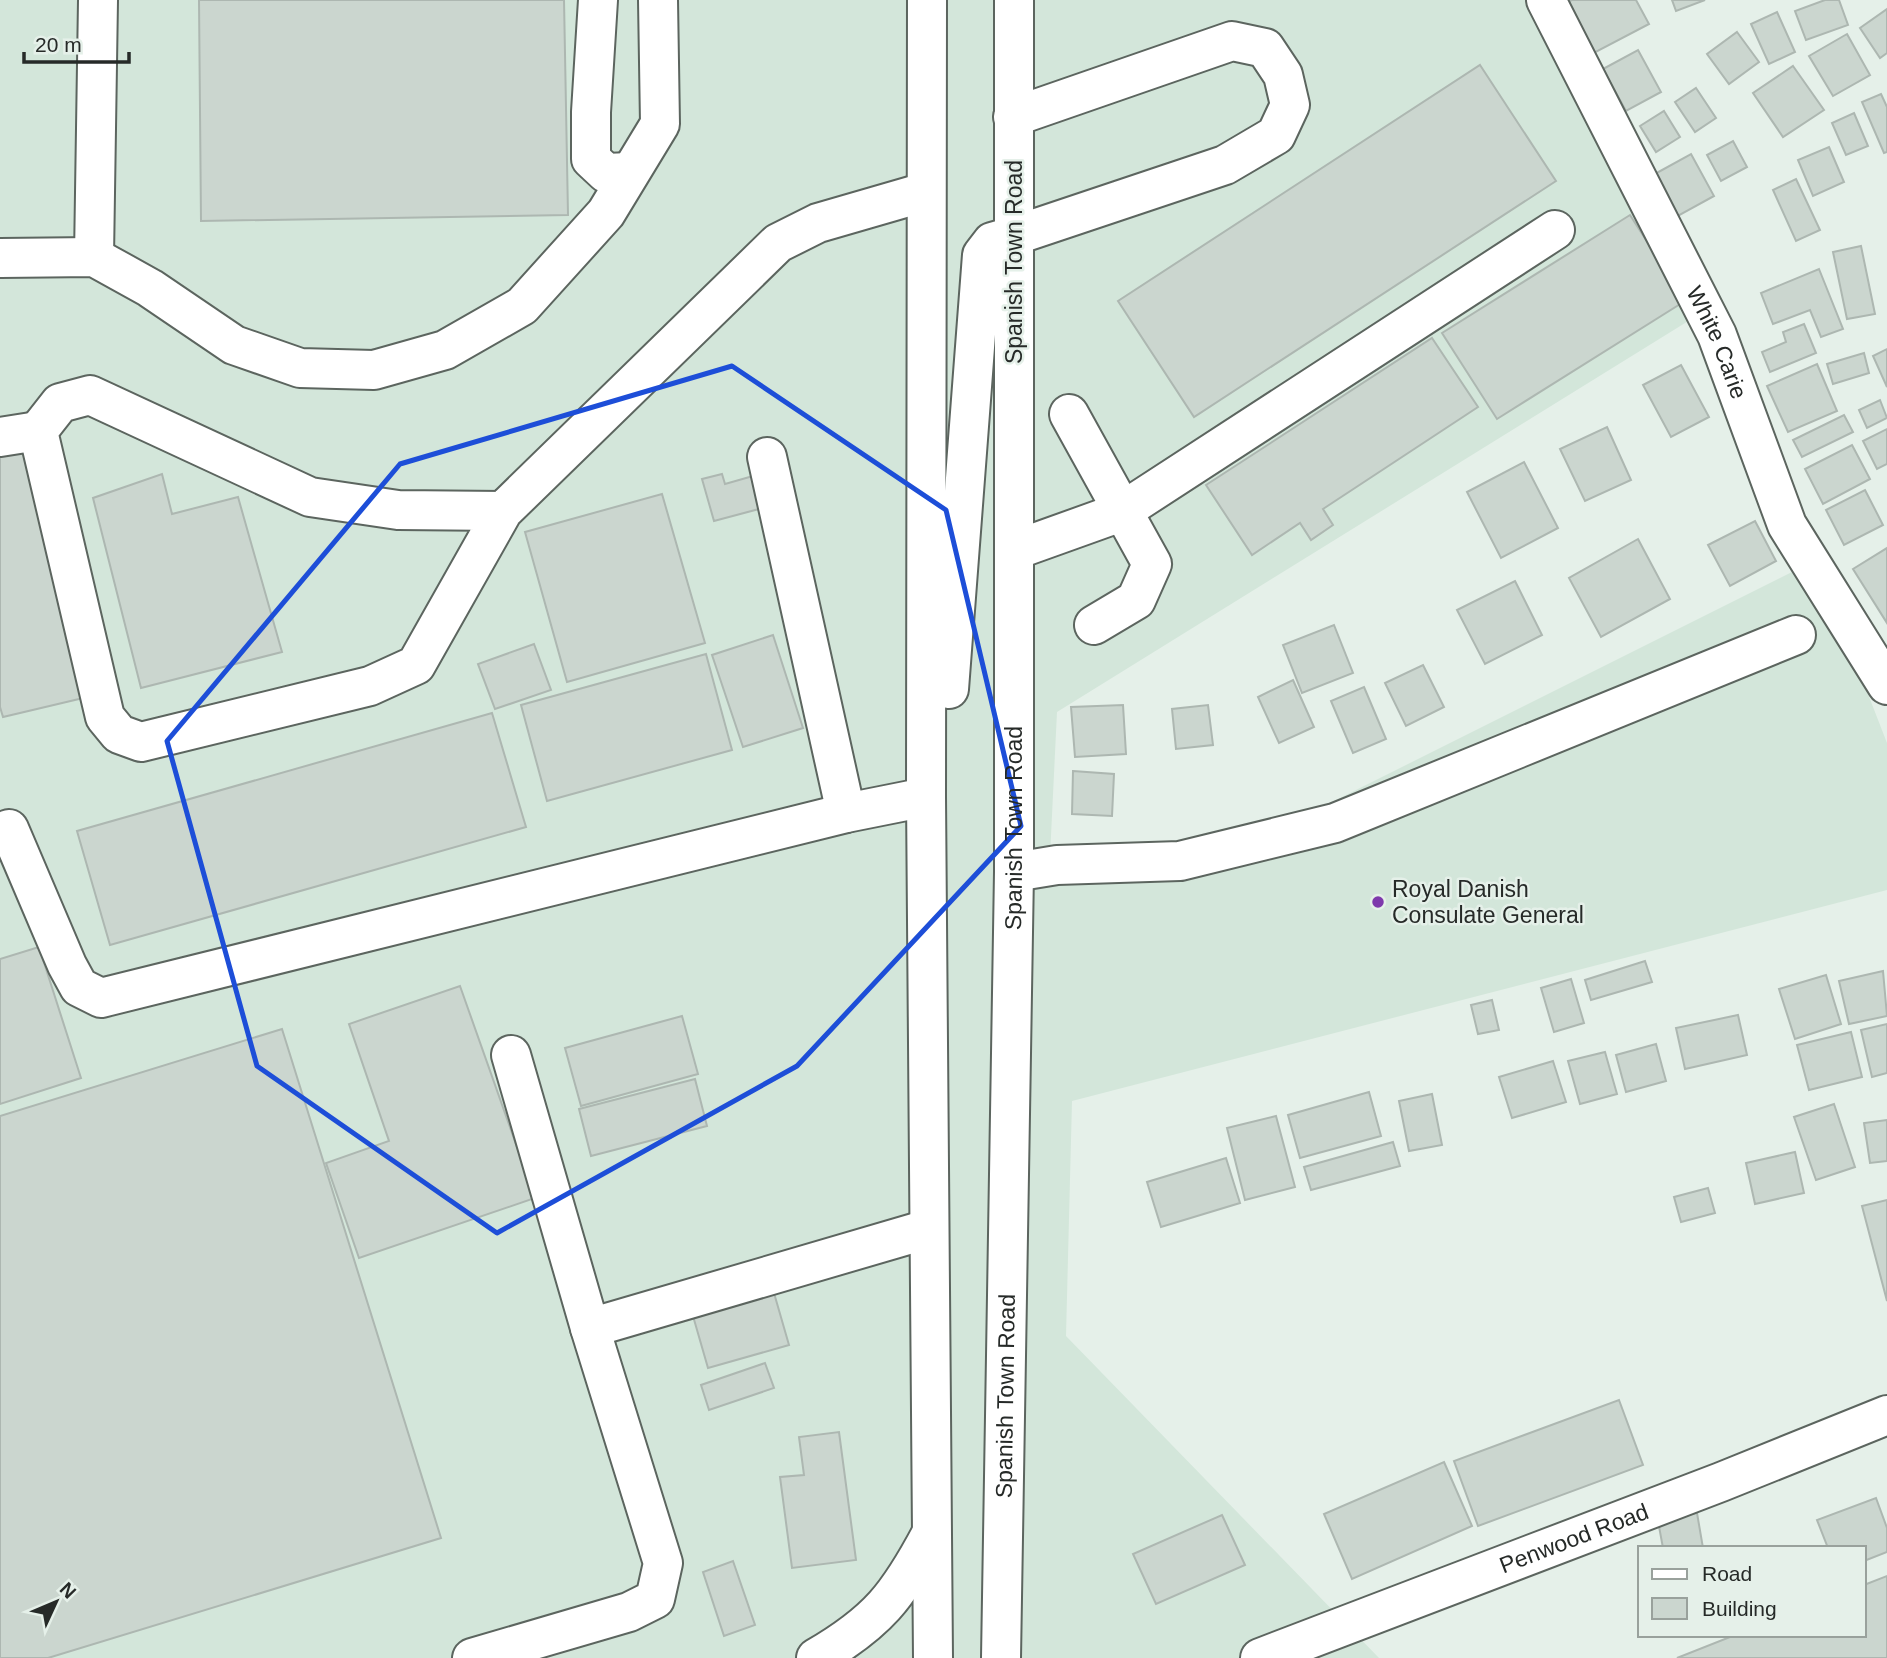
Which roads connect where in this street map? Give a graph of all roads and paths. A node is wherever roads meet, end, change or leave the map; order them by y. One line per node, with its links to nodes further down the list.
1 (98, 0): 12 (main road)
2 (598, 0): 8 (main road)
3 (658, 0): 8 (main road)
4 (927, 0): 9 (main road)
5 (1014, 0): 7 (main road, Spanish Town Road)
6 (1546, 0): 23 (main road, White Carie)
7 (1013, 117): 11 (main road, Spanish Town Road); 11 (main road)
8 (631, 172): 12 (main road)
9 (925, 192): 18 (main road); 24 (main road)
10 (1555, 230): 19 (main road)
11 (1013, 236): 20 (main road, Spanish Town Road); 24 (main road)
12 (94, 257): 13 (main road)
13 (0, 258)
14 (1069, 414): 19 (main road)
15 (38, 431): 16 (main road); 18 (main road); 18 (main road)
16 (0, 437)
17 (768, 457): 25 (main road)
18 (503, 511)
19 (1121, 512): 20 (main road); 21 (main road)
20 (1015, 551): 27 (main road, Spanish Town Road)
21 (1094, 625)
22 (1796, 635): 27 (main road)
23 (1887, 685)
24 (926, 797): 25 (main road); 29 (main road)
25 (846, 813): 26 (main road)
26 (9, 829)
27 (1014, 872): 36 (main road, Spanish Town Road)
28 (511, 1055): 30 (main road)
29 (928, 1229): 30 (main road); 32 (main road)
30 (590, 1328): 33 (main road)
31 (1887, 1415): 37 (main road, Penwood Road)
32 (934, 1529): 34 (main road); 35 (main road)
33 (472, 1658)
34 (816, 1658)
35 (933, 1658)
36 (1001, 1658)
37 (1260, 1658)

